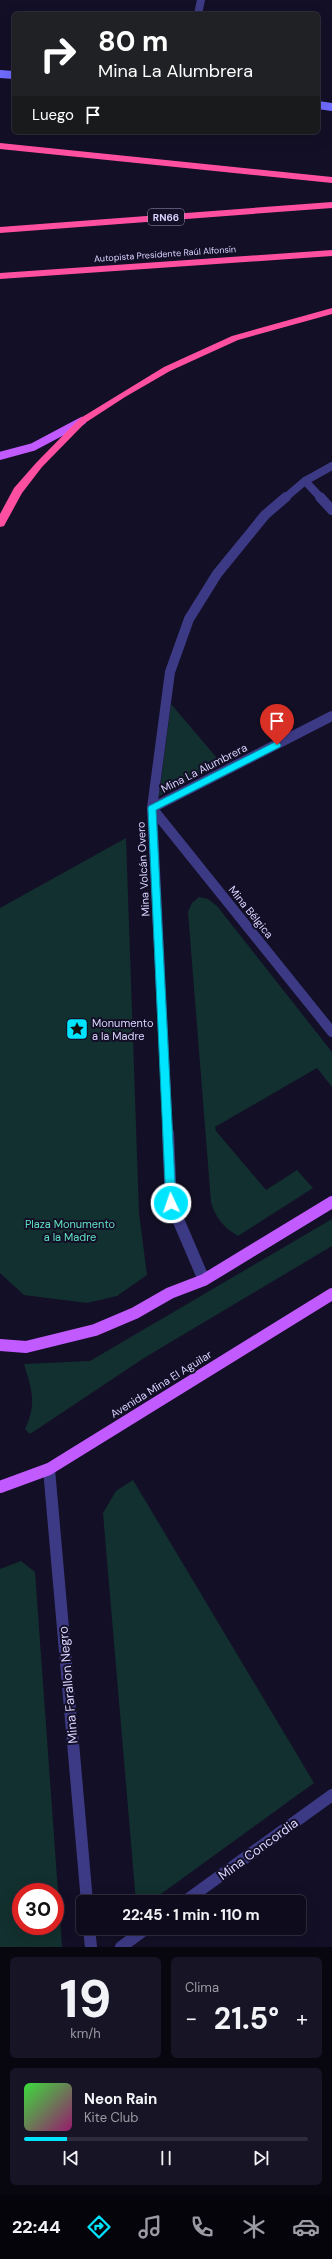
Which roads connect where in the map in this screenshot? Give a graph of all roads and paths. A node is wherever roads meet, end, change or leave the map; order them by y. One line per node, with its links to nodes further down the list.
1 (201, 0): 2 (street)
2 (198, 12)
3 (0, 74): 4 (main road)
4 (12, 75)
5 (320, 105): 6 (main road)
6 (332, 107)
7 (0, 146): 8 (highway)
8 (332, 180)
9 (332, 205): 10 (highway, RN66)
10 (0, 230)
11 (332, 252): 12 (highway, Autopista Presidente Raúl Alfonsín)
12 (0, 276)
13 (332, 311): 14 (highway)
14 (82, 421): 15 (main road); 19 (highway)
15 (0, 456)
16 (332, 466): 17 (street, Mina Volcán Overo)
17 (305, 481): 18 (street); 21 (street, Mina Volcán Overo)
18 (332, 510)
19 (0, 523)
20 (332, 716): 21 (street, Mina La Alumbrera)
21 (152, 808): 22 (street, Mina Bélgica); 24 (street, Mina Volcán Overo)
22 (332, 1032)
23 (332, 1202): 24 (main road)
24 (204, 1280): 26 (main road)
25 (332, 1294): 27 (main road, Avenida Mina El Aguilar)
26 (0, 1345)
27 (48, 1469): 28 (main road, Avenida Mina El Aguilar); 30 (street, Mina Farallon Negro)
28 (0, 1487)
29 (332, 1795): 31 (street, Mina Concordia)
30 (86, 1895)
31 (194, 1895)
32 (90, 1935): 34 (street)
33 (137, 1935): 35 (street)
34 (91, 1947)
35 (121, 1947)

